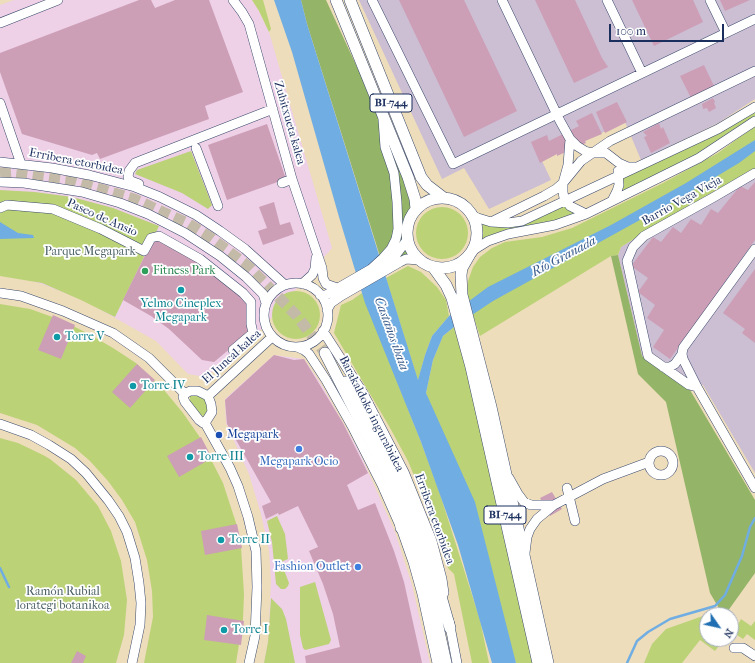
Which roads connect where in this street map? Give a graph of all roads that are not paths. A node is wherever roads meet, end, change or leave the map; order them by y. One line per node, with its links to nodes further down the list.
1 (58, 0): 10 (street)
2 (233, 0): 16 (street, Zubitxueta kalea)
3 (336, 0): 18 (main road, BI-744)
4 (350, 0): 33 (main road, BI-744)
5 (372, 0): 17 (street)
6 (502, 0): 17 (street)
7 (607, 0): 13 (street)
8 (710, 0): 11 (street)
9 (755, 19): 11 (street)
10 (0, 23)
11 (726, 33): 13 (street)
12 (755, 70): 22 (street)
13 (642, 73): 17 (street)
14 (0, 103): 25 (street)
15 (755, 107): 26 (street)
16 (273, 110): 29 (street, Zubitxueta kalea); 41 (street)
17 (557, 114): 20 (street)
18 (383, 119): 38 (main road, BI-744); 49 (street)
19 (755, 121): 35 (street)
20 (570, 139): 22 (street); 32 (street)
21 (196, 148): 36 (street)
22 (592, 153): 23 (street); 32 (street)
23 (612, 159): 26 (street); 28 (street)
24 (0, 162): 25 (street, Erribera etorbidea)
25 (21, 164): 41 (street, Erribera etorbidea)
26 (637, 167): 28 (street)
27 (755, 173): 64 (street, Barrio Vega Vieja)
28 (619, 175): 34 (street); 35 (street)
29 (292, 179): 31 (street); 46 (street, Zubitxueta kalea)
30 (0, 182): 56 (street)
31 (282, 183)
32 (563, 183): 34 (street); 42 (street)
33 (444, 198): 38 (main road); 39 (main road, BI-744)
34 (565, 200): 40 (street); 42 (street)
35 (611, 202): 40 (street)
36 (218, 206)
37 (0, 208): 61 (street, Paseo de Ansio)
38 (416, 209): 43 (main road)
39 (471, 214): 42 (street); 45 (main road, BI-744)
40 (586, 214): 45 (street)
41 (196, 215): 51 (street, Erribera etorbidea)
42 (491, 222)
43 (407, 240): 47 (main road); 49 (street)
44 (755, 249): 62 (street)
45 (471, 253): 48 (main road, BI-744); 55 (main road, BI-744)
46 (316, 255): 50 (street, Zubitxueta kalea); 52 (street, Zubitxueta kalea)
47 (419, 260): 48 (main road, BI-744); 52 (street)
48 (433, 267): 55 (main road, BI-744)
49 (370, 268): 52 (street)
50 (302, 284): 51 (street); 54 (street)
51 (285, 285): 56 (street)
52 (339, 292): 54 (street); 57 (street)
53 (0, 293): 66 (street)
54 (320, 295): 57 (street)
55 (457, 297): 63 (main road, BI-744)
56 (266, 304): 59 (street)
57 (327, 310): 58 (street)
58 (323, 331): 60 (street); 79 (street, Erribera etorbidea)
59 (272, 337): 60 (street); 67 (street, El Juncal kalea)
60 (297, 347): 77 (street)
61 (233, 350)
62 (682, 354): 64 (street); 65 (street)
63 (476, 365): 71 (main road, BI-744); 87 (main road, BI-744)
64 (663, 367): 65 (street, Barrio Vega Vieja)
65 (696, 387): 72 (street)
66 (185, 394): 67 (street); 68 (street)
67 (208, 396): 68 (street)
68 (205, 423): 83 (street)
69 (0, 424): 82 (street)
70 (649, 462): 73 (street)
71 (506, 472): 75 (street); 78 (main road, BI-744)
72 (755, 488)
73 (568, 492): 75 (street); 76 (street)
74 (400, 502): 77 (main road); 79 (main road, Barakaldoko ingurabidea); 85 (main road, Barakaldoko ingurabidea)
75 (554, 505): 78 (street)
76 (575, 521)
77 (401, 528): 84 (street)
78 (525, 556): 88 (main road, BI-744)
79 (450, 628): 86 (street, Erribera etorbidea)
80 (734, 648): 81 (street)
81 (755, 656)
82 (132, 663)
83 (250, 663)
84 (437, 663)
85 (446, 663)
86 (457, 663)
87 (538, 663)
88 (548, 663)

